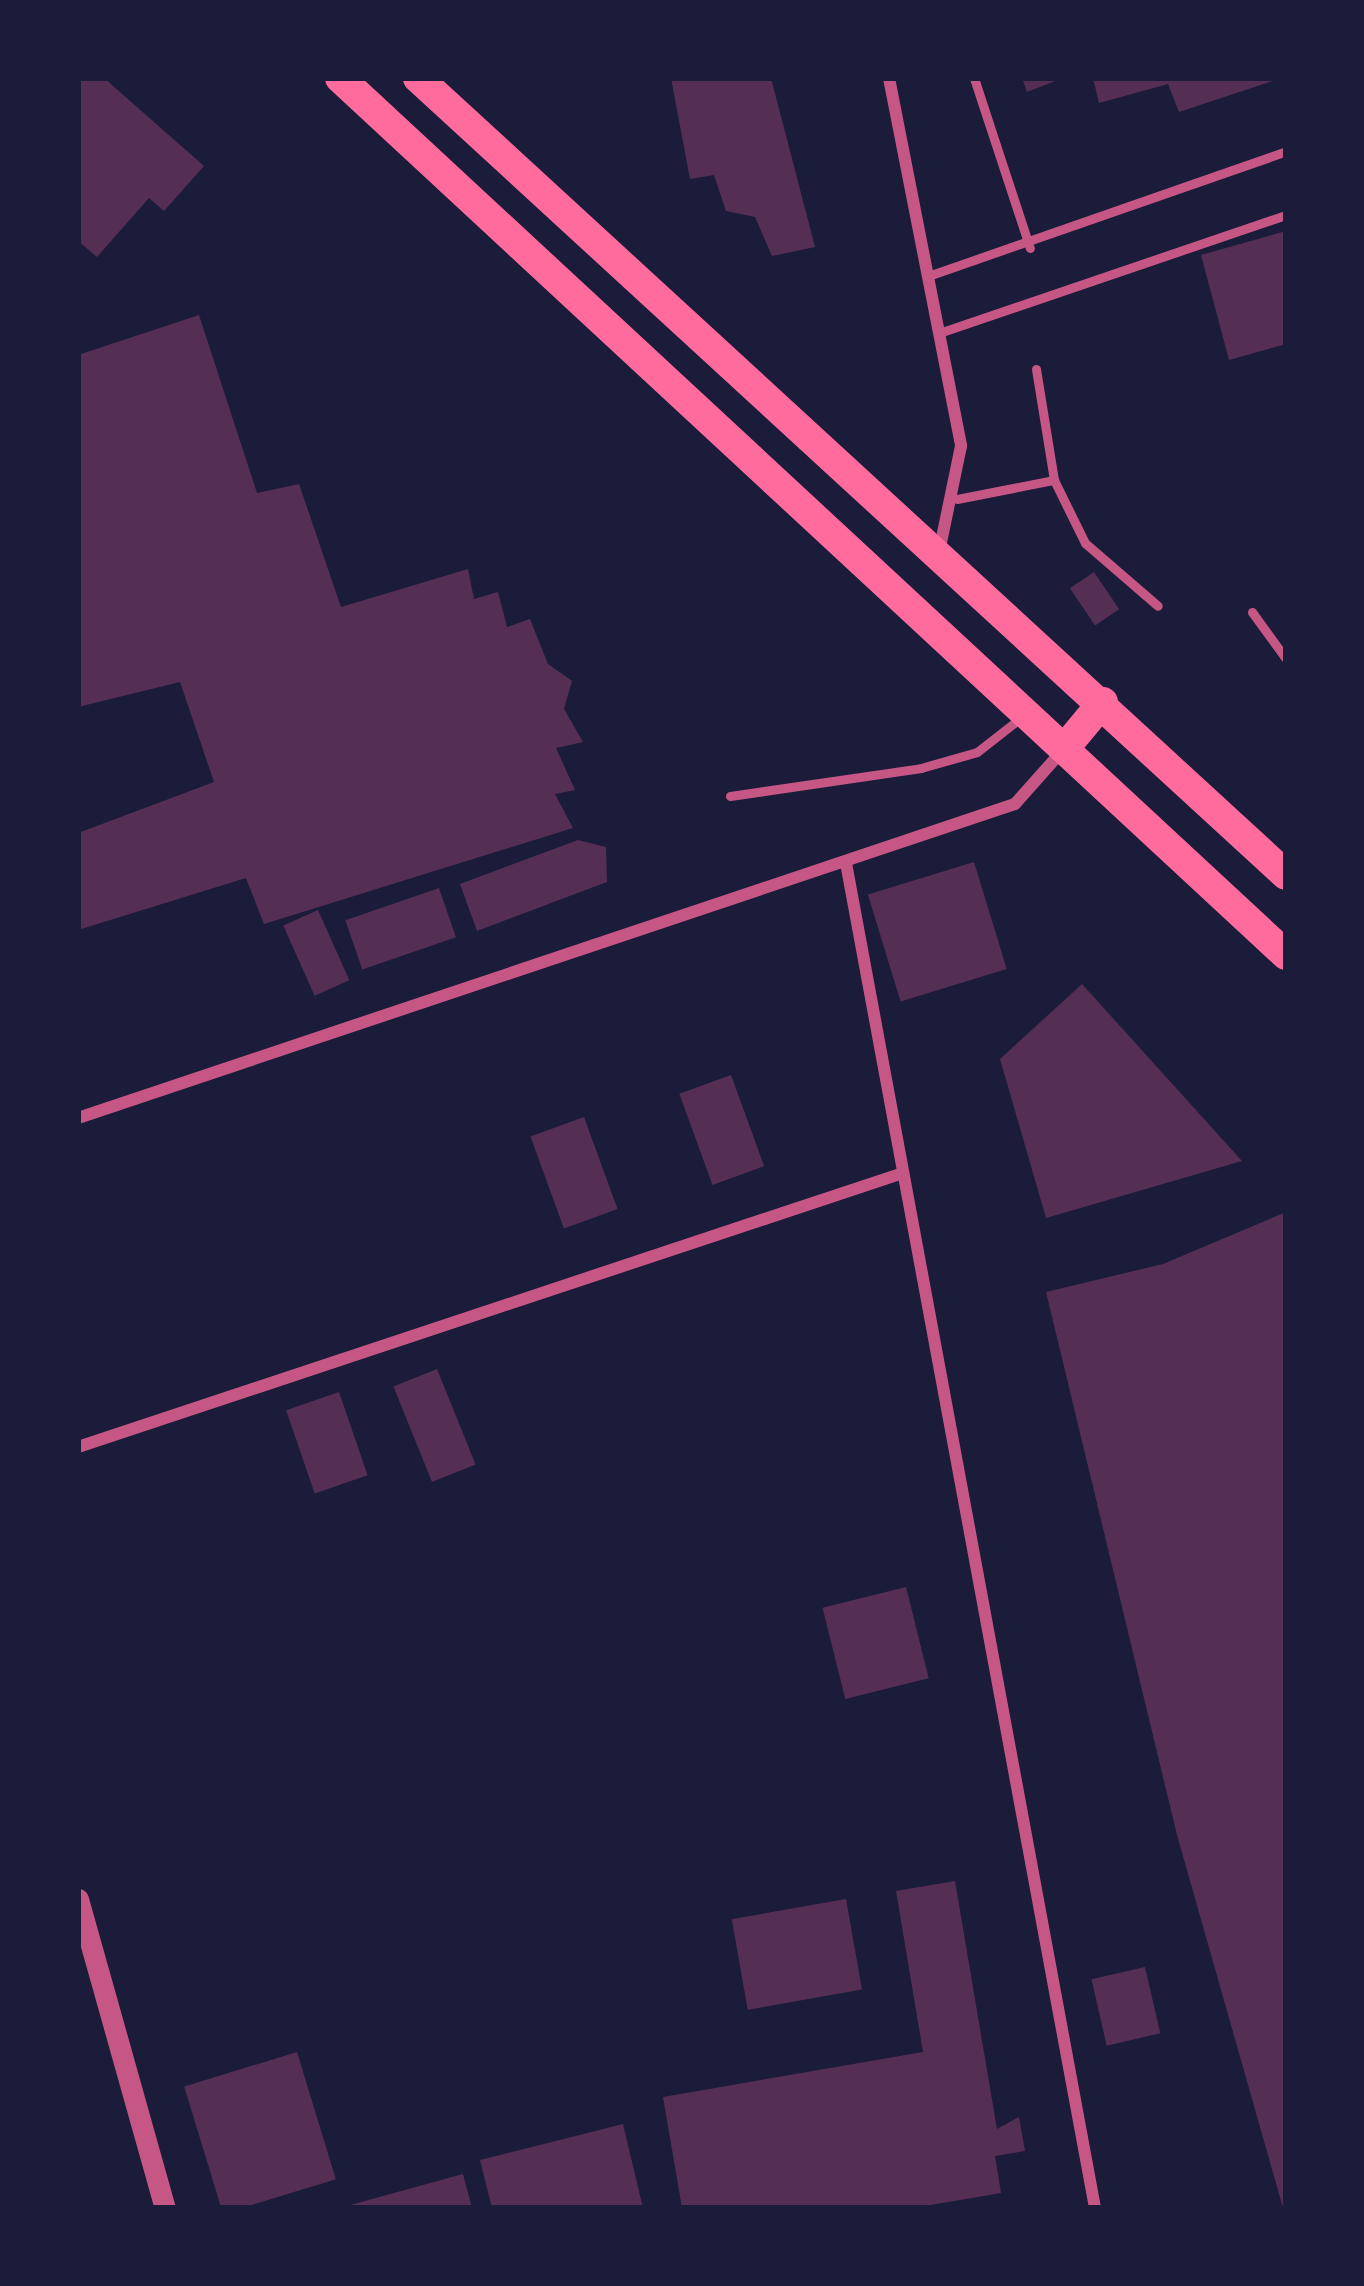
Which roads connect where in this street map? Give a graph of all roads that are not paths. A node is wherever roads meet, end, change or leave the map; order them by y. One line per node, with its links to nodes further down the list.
1 (340, 78): 18 (main road)
2 (418, 78): 13 (main road)
3 (889, 78): 8 (street)
4 (974, 78): 7 (lane)
5 (1286, 152): 7 (lane)
6 (1286, 215): 9 (lane)
7 (1030, 248): 8 (lane)
8 (928, 276): 9 (street)
9 (939, 332): 12 (street)
10 (1036, 369): 11 (lane)
11 (1054, 480): 12 (lane); 14 (lane)
12 (957, 499): 13 (street)
13 (938, 553): 17 (main road)
14 (1158, 606)
15 (1252, 612): 16 (lane)
16 (1286, 659)
17 (1103, 702): 19 (main road); 22 (main road)
18 (1028, 712): 19 (main road); 20 (lane)
19 (1064, 749): 21 (street); 23 (main road)
20 (730, 796)
21 (846, 863): 24 (street); 25 (street)
22 (1286, 875)
23 (1286, 955)
24 (78, 1118)
25 (903, 1173): 26 (street); 29 (street)
26 (78, 1447)
27 (78, 1899): 28 (street)
28 (166, 2208)
29 (1095, 2208)

